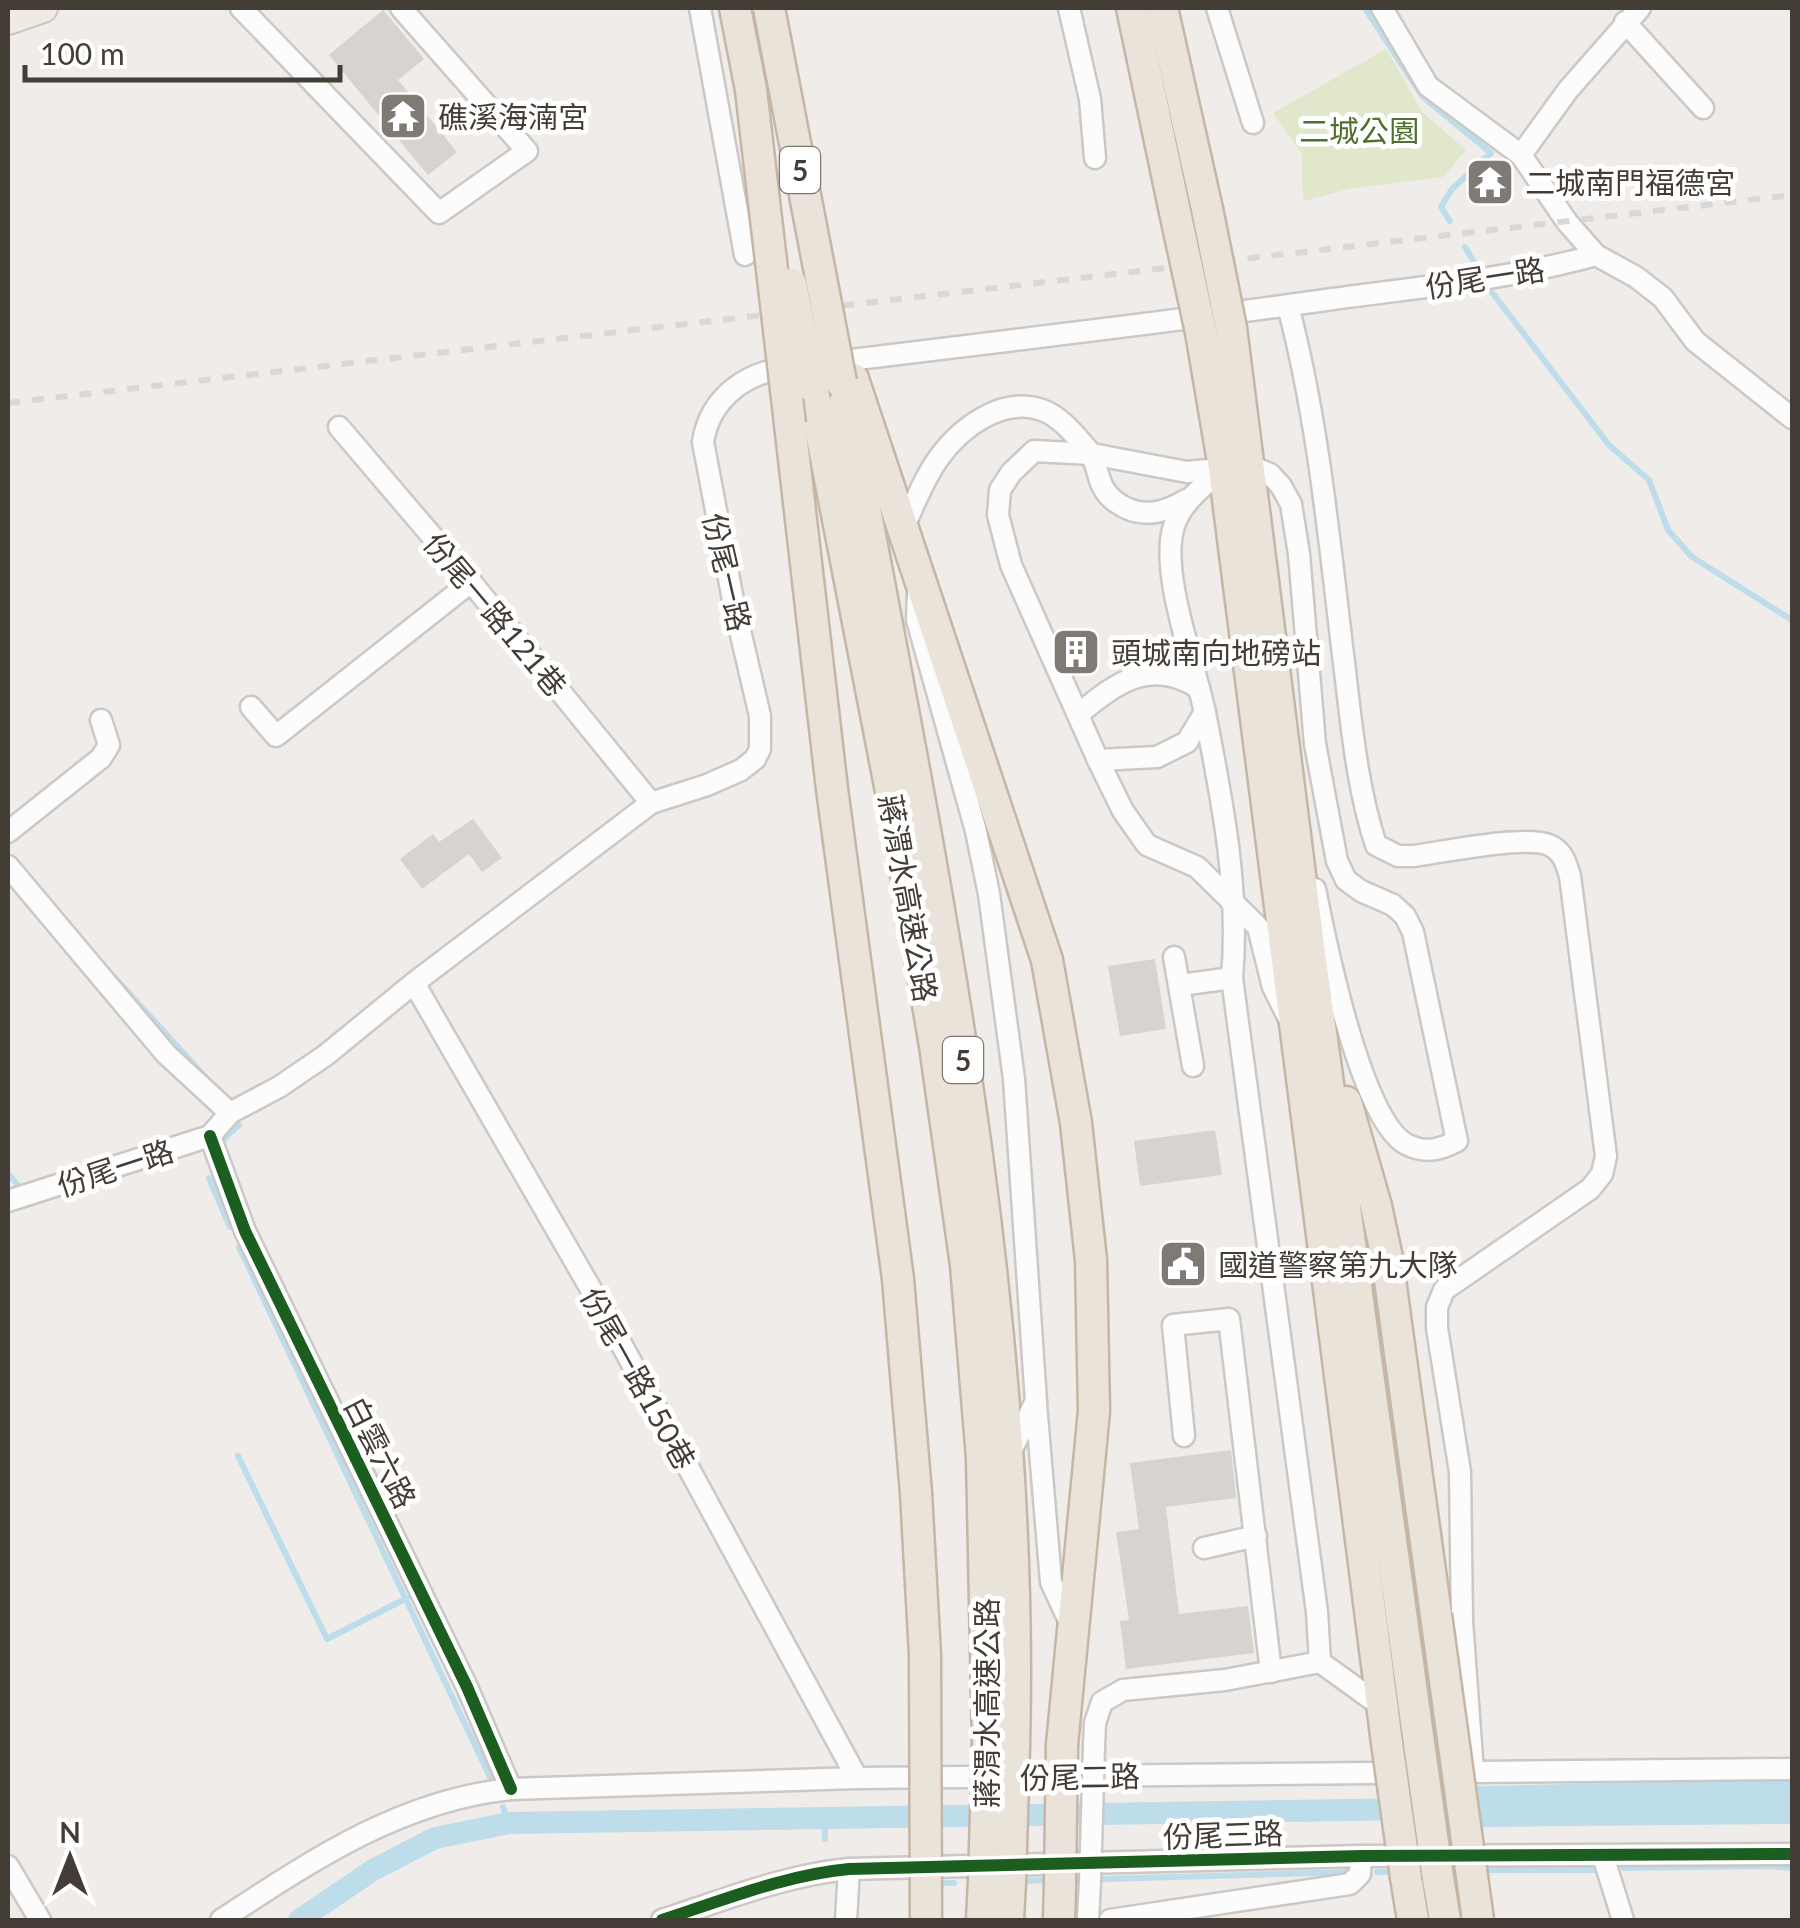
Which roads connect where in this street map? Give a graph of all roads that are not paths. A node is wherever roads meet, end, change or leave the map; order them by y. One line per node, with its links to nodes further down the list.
1 (43, 8): 13 (main road)
2 (240, 8): 3 (street)
3 (401, 8)
4 (700, 8): 20 (street)
5 (735, 8): 15 (highway, 蔣渭水高速公路 / 5)
6 (769, 8): 24 (highway, 蔣渭水高速公路 / 5, bridge)
7 (1069, 8): 19 (street)
8 (1132, 8): 23 (highway, bridge)
9 (1162, 8): 23 (highway, bridge)
10 (1217, 8): 17 (street)
11 (1382, 8): 18 (street)
12 (1640, 8): 14 (street)
13 (8, 20)
14 (1625, 22): 16 (street); 18 (street)
15 (751, 90): 24 (highway, 蔣渭水高速公路 / 5, bridge); 81 (highway, bridge)
16 (1703, 108)
17 (1252, 123)
18 (1521, 155): 21 (street)
19 (1094, 158)
20 (745, 255)
21 (1596, 255): 22 (street, 份尾一路); 25 (street)
22 (1288, 306): 41 (street, 份尾一路); 66 (street)
23 (1216, 330): 29 (highway)
24 (835, 383): 31 (highway); 57 (highway, 蔣渭水高速公路 / 5); 64 (highway, 蔣渭水高速公路 / 5)
25 (1792, 418)
26 (339, 427): 33 (street, 份尾一路121巷)
27 (1092, 454): 28 (street); 30 (street); 31 (street); 38 (street)
28 (1142, 464): 29 (street); 30 (street)
29 (1237, 467): 30 (street); 36 (highway); 36 (street); 50 (highway)
30 (1172, 517): 34 (street)
31 (904, 527): 32 (highway)
32 (920, 574): 55 (street); 60 (highway)
33 (472, 582): 35 (street); 41 (street, 份尾一路121巷)
34 (1199, 688): 37 (street); 38 (street)
35 (250, 707)
36 (1278, 708): 45 (highway)
37 (1205, 712): 40 (street); 44 (street)
38 (1079, 714): 40 (street)
39 (100, 720): 42 (street)
40 (1098, 760): 44 (street)
41 (651, 803): 48 (street, 份尾一路)
42 (8, 832)
43 (8, 866): 52 (street)
44 (1236, 903): 47 (street); 50 (street)
45 (1309, 946): 87 (highway, bridge); 88 (highway, bridge)
46 (1174, 957): 49 (street)
47 (1232, 978): 49 (street); 61 (street)
48 (414, 983): 52 (street, 份尾一路); 67 (street, 份尾一路150巷)
49 (1180, 985): 51 (street)
50 (1296, 1032): 63 (highway)
51 (1193, 1066)
52 (230, 1113): 53 (street, 份尾一路)
53 (210, 1136): 54 (street, 份尾一路); 68 (street, 白雲六路)
54 (8, 1201)
55 (1036, 1401): 57 (street); 60 (street)
56 (1184, 1436): 58 (street)
57 (1007, 1459): 64 (highway, 蔣渭水高速公路 / 5)
58 (1256, 1536): 59 (street); 62 (street)
59 (1204, 1548)
60 (1072, 1627): 75 (highway, bridge)
61 (1320, 1662): 62 (street); 63 (street)
62 (1271, 1672): 75 (street, bridge)
63 (1382, 1706): 76 (highway, bridge)
64 (1001, 1745): 74 (highway, 蔣渭水高速公路 / 5, bridge)
65 (1792, 1770): 66 (street, 份尾二路)
66 (1473, 1772): 67 (street, 份尾二路)
67 (857, 1778): 68 (street, 份尾二路)
68 (511, 1789): 78 (street, 份尾二路)
69 (1792, 1854): 71 (street, 份尾三路)
70 (1362, 1856): 71 (street, 份尾三路); 73 (street, 份尾三路); 86 (street)
71 (1603, 1856): 89 (street)
72 (8, 1866): 77 (street)
73 (850, 1869): 79 (street, 份尾三路); 80 (street)
74 (997, 1881): 82 (highway, 蔣渭水高速公路 / 5); 83 (highway, 蔣渭水高速公路 / 5)
75 (1075, 1883): 84 (highway); 85 (street)
76 (1412, 1917)
77 (40, 1920)
78 (221, 1920)
79 (662, 1920)
80 (846, 1920)
81 (926, 1920)
82 (982, 1920)
83 (1008, 1920)
84 (1059, 1920)
85 (1088, 1920)
86 (1110, 1920)
87 (1445, 1920)
88 (1478, 1920)
89 (1622, 1920)

